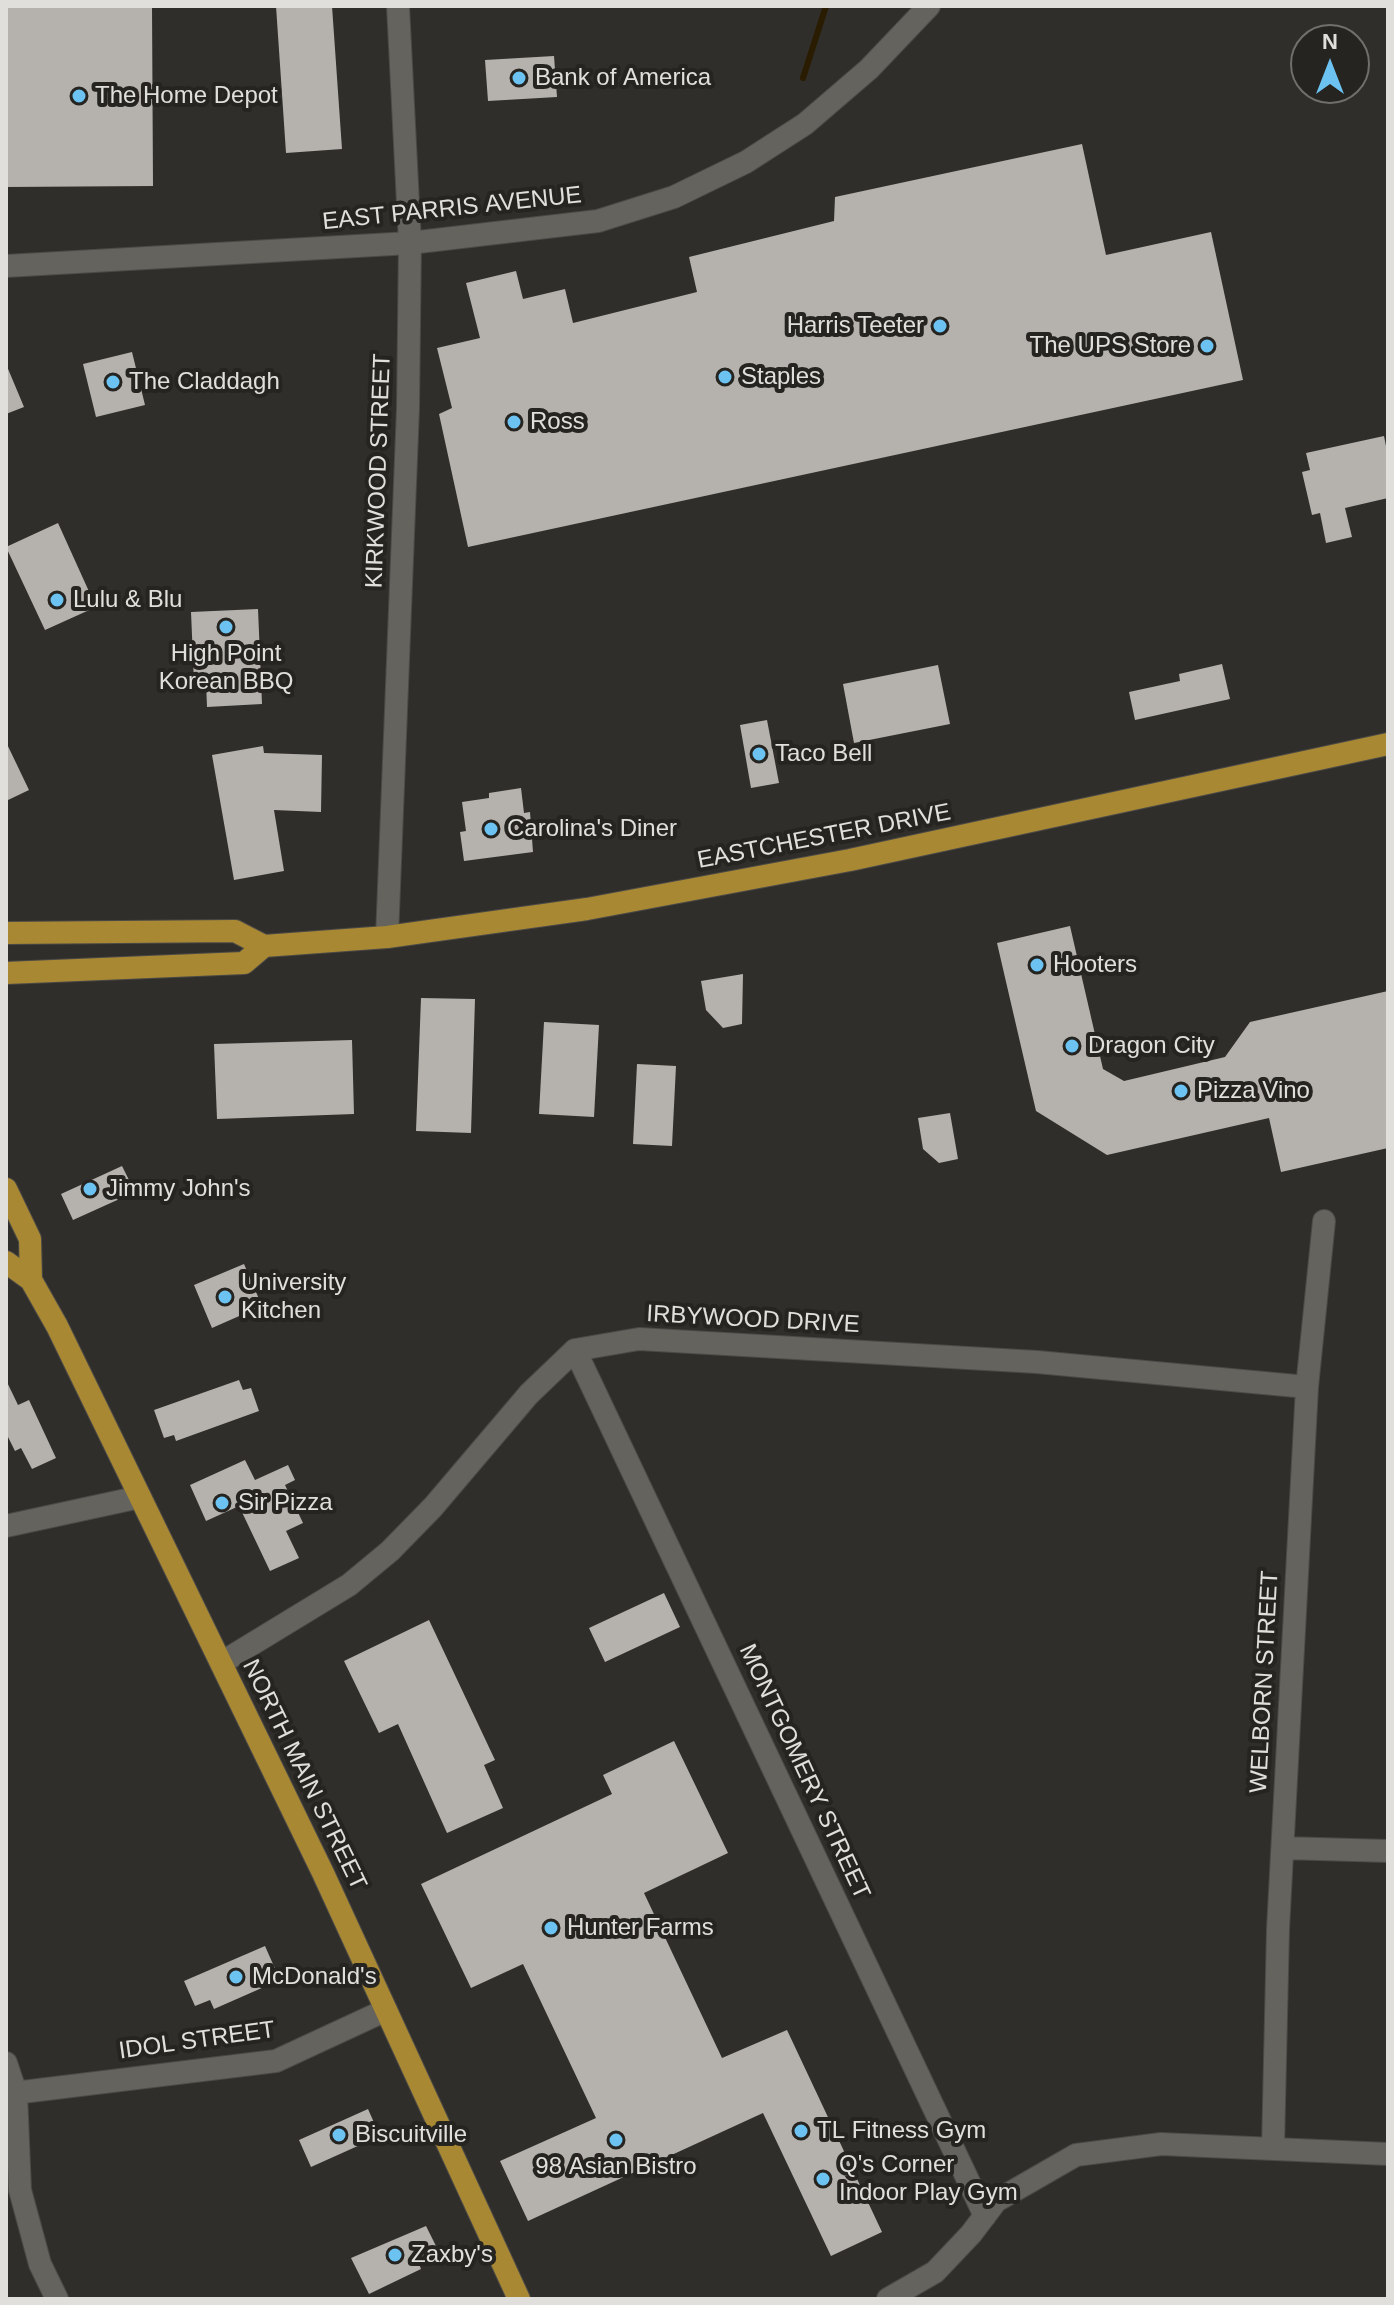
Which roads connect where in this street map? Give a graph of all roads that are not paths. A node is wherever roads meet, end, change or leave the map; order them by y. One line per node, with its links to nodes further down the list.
1 (398, 6): 3 (street, KIRKWOOD STREET)
2 (929, 6): 3 (street, EAST PARRIS AVENUE)
3 (410, 243): 4 (street, EAST PARRIS AVENUE); 7 (street, KIRKWOOD STREET)
4 (6, 266)
5 (1388, 744): 7 (main road, EASTCHESTER DRIVE)
6 (6, 933): 8 (main road, EASTCHESTER DRIVE)
7 (387, 937): 8 (main road, EASTCHESTER DRIVE)
8 (264, 946): 9 (main road, EASTCHESTER DRIVE)
9 (65, 972): 10 (main road, EASTCHESTER DRIVE); 11 (main road)
10 (6, 973)
11 (6, 981)
12 (6, 1189): 15 (main road, NORTH MAIN STREET)
13 (1324, 1221): 17 (street, WELBORN STREET)
14 (6, 1262): 15 (main road, NORTH MAIN STREET)
15 (31, 1280): 18 (main road, NORTH MAIN STREET)
16 (575, 1350): 17 (street, IRBYWOOD DRIVE); 20 (street); 28 (street, MONTGOMERY STREET)
17 (1307, 1387): 21 (street, WELBORN STREET)
18 (140, 1497): 19 (street); 20 (main road, NORTH MAIN STREET)
19 (6, 1526)
20 (221, 1663): 23 (main road, NORTH MAIN STREET)
21 (1283, 1848): 22 (street); 26 (street, WELBORN STREET)
22 (1388, 1851)
23 (386, 2010): 25 (street, IDOL STREET); 30 (main road, NORTH MAIN STREET)
24 (6, 2063): 25 (street)
25 (11, 2094): 29 (street)
26 (1273, 2148): 27 (street); 28 (street)
27 (1388, 2154)
28 (985, 2216): 31 (street)
29 (57, 2299)
30 (519, 2299)
31 (888, 2299)

